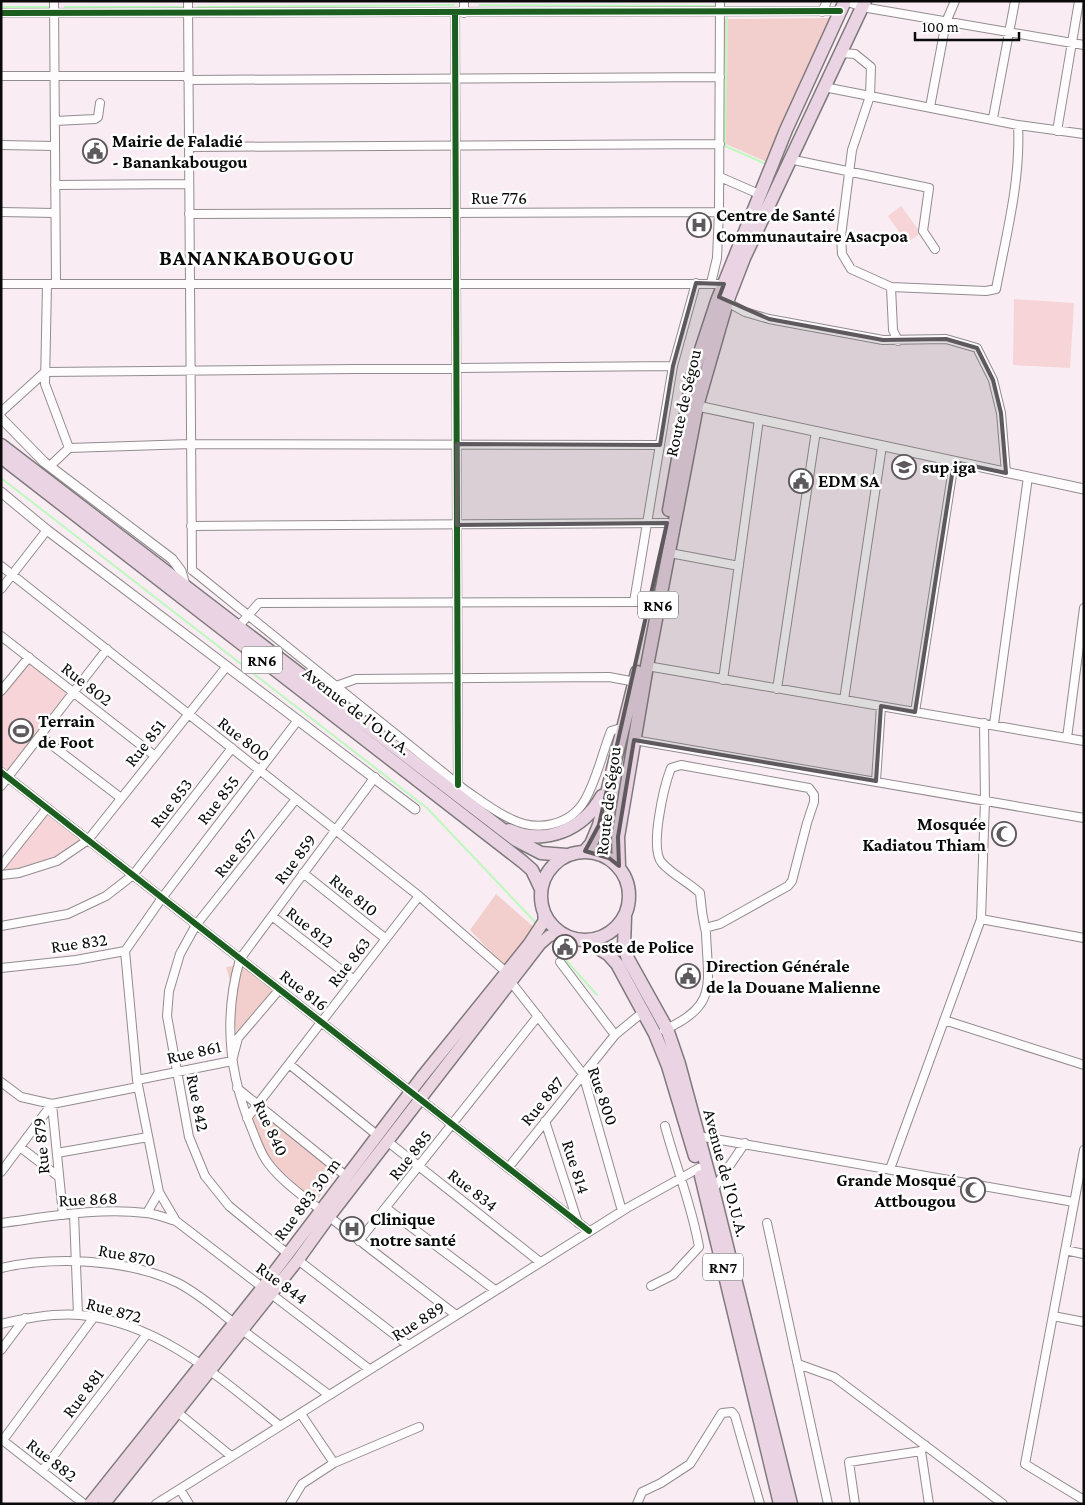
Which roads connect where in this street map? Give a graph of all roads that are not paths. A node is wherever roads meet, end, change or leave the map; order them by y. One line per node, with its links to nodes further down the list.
1 (54, 1): 16 (street)
2 (188, 1): 17 (street)
3 (464, 1): 15 (street)
4 (720, 1): 11 (street)
5 (827, 1): 12 (street)
6 (955, 1): 18 (street)
7 (1015, 1): 19 (street)
8 (1079, 1): 20 (street)
9 (863, 4): 10 (street); 18 (street); 22 (highway, Route de Ségou / RN6)
10 (844, 5): 12 (street); 47 (highway, Route de Ségou / RN6)
11 (720, 12): 12 (street); 15 (street); 25 (street)
12 (822, 12)
13 (1, 13): 16 (street)
14 (455, 13): 15 (street); 17 (street); 27 (street)
15 (464, 13)
16 (54, 14): 17 (street); 24 (street)
17 (188, 14): 26 (street)
18 (946, 22): 19 (street); 31 (street)
19 (1009, 32): 20 (street); 32 (street)
20 (1071, 43): 21 (street); 35 (street)
21 (1084, 45)
22 (840, 53): 28 (highway, Route de Ségou / RN6); 29 (street)
23 (1, 76): 24 (street)
24 (54, 76): 26 (street); 33 (street)
25 (720, 77): 27 (street); 37 (street)
26 (188, 78): 27 (street); 41 (street)
27 (456, 79): 40 (street)
28 (824, 87): 29 (street); 42 (highway, Route de Ségou / RN6)
29 (870, 96): 31 (street); 43 (street)
30 (100, 103): 33 (street)
31 (930, 107): 32 (street)
32 (992, 118): 34 (street)
33 (55, 121): 39 (street)
34 (1018, 125): 35 (street); 60 (street)
35 (1057, 131): 36 (street)
36 (1084, 134)
37 (720, 144): 40 (street); 44 (street)
38 (1, 146): 39 (street)
39 (55, 146): 45 (street)
40 (456, 146): 41 (street); 51 (street)
41 (189, 147): 46 (street)
42 (790, 159): 43 (street); 61 (highway, Route de Ségou / RN6)
43 (850, 172): 53 (street); 60 (street)
44 (720, 177): 47 (street); 49 (street)
45 (55, 184): 46 (street); 50 (street)
46 (189, 184): 52 (street)
47 (759, 194): 59 (highway, Route de Ségou / RN6)
48 (1, 212): 50 (street)
49 (719, 212): 51 (street, Rue 776); 59 (street)
50 (55, 213): 56 (street)
51 (456, 213): 52 (street, Rue 776); 58 (street)
52 (189, 214): 57 (street)
53 (935, 249)
54 (696, 283): 58 (street); 59 (street); 63 (street)
55 (1, 284): 56 (street)
56 (52, 284): 57 (street); 66 (street)
57 (190, 284): 58 (street); 64 (street)
58 (456, 284): 65 (street)
59 (717, 284): 67 (highway, Route de Ségou / RN6)
60 (891, 287): 62 (street)
61 (727, 302): 62 (street); 67 (highway, Route de Ségou / RN6)
62 (898, 341): 81 (street)
63 (673, 366): 65 (street); 75 (street)
64 (190, 369): 65 (street); 66 (street); 72 (street)
65 (457, 369): 73 (street)
66 (45, 372): 68 (street); 77 (street)
67 (692, 405): 70 (street); 85 (highway, Route de Ségou / RN6); 90 (highway, Route de Ségou / RN6)
68 (1, 412)
69 (1, 418): 80 (street)
70 (759, 419): 71 (street); 92 (street)
71 (816, 431): 76 (street); 114 (street)
72 (191, 444): 73 (street); 77 (street); 88 (street)
73 (457, 444): 75 (street); 87 (street)
74 (1, 445): 94 (highway, Avenue de l'O.U.A. / RN6)
75 (660, 445): 86 (street)
76 (882, 446): 79 (street); 117 (street)
77 (69, 448): 80 (street)
78 (1, 457): 156 (highway, Avenue de l'O.U.A. / RN6)
79 (954, 462): 81 (street); 119 (street)
80 (50, 466): 95 (street)
81 (1006, 473): 82 (street)
82 (1028, 477): 83 (street); 123 (street)
83 (1084, 489)
84 (1, 492): 89 (street)
85 (667, 523): 86 (street); 101 (highway, Route de Ségou / RN6)
86 (646, 524): 87 (street); 100 (street)
87 (457, 525): 88 (street); 99 (street)
88 (192, 526): 93 (street)
89 (48, 530): 96 (street); 108 (street)
90 (670, 553): 92 (street); 109 (highway, Route de Ségou / RN6)
91 (1, 566): 96 (street, Rue 800)
92 (739, 566): 111 (street)
93 (192, 570): 95 (street); 103 (street, Avenue de l'O.U.A.)
94 (167, 572): 95 (street); 97 (highway, Avenue de l'O.U.A. / RN6)
95 (180, 572): 97 (street)
96 (12, 575): 98 (street); 106 (street, Rue 800)
97 (185, 586): 104 (highway, Avenue de l'O.U.A. / RN6)
98 (1, 589)
99 (458, 602): 100 (street); 103 (street); 110 (street)
100 (634, 602): 101 (street)
101 (650, 602): 112 (highway, Route de Ségou / RN6)
102 (1084, 608): 126 (street)
103 (248, 616): 104 (street); 113 (street, Avenue de l'O.U.A.)
104 (238, 627): 138 (highway, Avenue de l'O.U.A. / RN6)
105 (1, 636): 107 (street, Rue 802)
106 (106, 649): 116 (street); 120 (street, Rue 800)
107 (29, 657): 115 (street); 116 (street, Rue 802)
108 (227, 666): 120 (street, Rue 851); 121 (street)
109 (647, 666): 111 (street); 127 (highway, Route de Ségou / RN6)
110 (458, 679): 112 (street); 113 (street); 138 (street)
111 (723, 680): 114 (street)
112 (636, 682): 124 (highway, Route de Ségou / RN6)
113 (336, 686): 138 (street, Avenue de l'O.U.A.)
114 (777, 689): 117 (street)
115 (1, 691)
116 (74, 692): 125 (street); 130 (street, Rue 802)
117 (844, 700): 118 (street)
118 (881, 706): 119 (street); 136 (street)
119 (915, 712): 122 (street)
120 (188, 714): 129 (street, Rue 800); 130 (street, Rue 851)
121 (298, 720): 131 (street, Rue 855); 135 (street)
122 (984, 723): 123 (street); 142 (street)
123 (994, 724): 126 (street)
124 (624, 727): 133 (highway, Route de Ségou / RN6); 139 (street, Avenue de l'O.U.A.)
125 (40, 736): 134 (street); 140 (street)
126 (1066, 738): 128 (street)
127 (634, 740): 136 (street); 152 (highway, Route de Ségou / RN6)
128 (1084, 741)
129 (232, 748): 131 (street, Rue 800); 155 (street, Rue 853)
130 (154, 756): 140 (street, Rue 851)
131 (260, 771): 141 (street, Rue 800); 158 (street, Rue 855)
132 (1, 772): 134 (street, Rue 816)
133 (612, 774): 146 (highway, RN6); 149 (highway, Route de Ségou / RN6)
134 (8, 778): 137 (street); 143 (street, Rue 816)
135 (375, 778): 144 (street); 147 (street, Rue 859)
136 (876, 781): 142 (street)
137 (1, 786)
138 (452, 786): 139 (street); 139 (street, Avenue de l'O.U.A.); 146 (highway, Avenue de l'O.U.A. / RN6)
139 (465, 790)
140 (121, 798): 148 (street, Rue 851)
141 (296, 799): 147 (street, Rue 800); 163 (street, Rue 857)
142 (985, 800): 145 (street); 162 (street)
143 (47, 808): 148 (street, Rue 816); 151 (street)
144 (414, 809)
145 (1084, 818)
146 (492, 823): 150 (highway, Avenue de l'O.U.A. / RN6)
147 (335, 830): 153 (street, Rue 859); 157 (street, Rue 800)
148 (88, 840): 154 (street, Rue 851); 155 (street, Rue 816)
149 (585, 851): 150 (highway); 152 (highway, Route de Ségou)
150 (566, 855): 156 (highway)
151 (1, 866)
152 (619, 866): 161 (highway)
153 (303, 873): 160 (street, Rue 859); 168 (street, Rue 810)
154 (1, 875)
155 (133, 875): 158 (street, Rue 816); 164 (street, Rue 853)
156 (541, 889): 159 (highway)
157 (419, 896): 168 (street, Rue 863); 174 (street, Rue 800)
158 (162, 898): 163 (street, Rue 816); 170 (street, Rue 832)
159 (544, 913): 166 (highway); 174 (main road, Rue 883 30 m)
160 (272, 916): 171 (street, Rue 859); 175 (street, Rue 812)
161 (624, 917): 169 (highway); 182 (highway, Avenue de l'O.U.A. / RN7)
162 (980, 919): 167 (street); 180 (street)
163 (196, 925): 171 (street, Rue 816); 187 (street, Rue 842)
164 (1, 926)
165 (705, 928): 165 (street); 182 (street)
166 (561, 933): 169 (highway); 176 (main road)
167 (1084, 938)
168 (386, 939): 175 (street, Rue 863)
169 (585, 940): 178 (highway, Avenue de l'O.U.A. / RN7)
170 (125, 952): 173 (street, Rue 832); 191 (street)
171 (240, 959): 177 (street, Rue 816); 184 (street, Rue 840)
172 (560, 962): 183 (street)
173 (1, 968)
174 (506, 971): 189 (main road, Rue 883 30 m)
175 (354, 980): 181 (street, Rue 863)
176 (511, 982): 179 (street, Rue 800); 189 (main road)
177 (280, 990): 181 (street, Rue 816); 184 (street, Rue 861)
178 (643, 1012): 182 (highway, Avenue de l'O.U.A. / RN7); 183 (street, Rue 887)
179 (538, 1016): 188 (street, Rue 800); 198 (street, Rue 885)
180 (944, 1020): 186 (street); 210 (street)
181 (321, 1022): 185 (street, Rue 863); 193 (street, Rue 816)
182 (661, 1031): 200 (highway, Avenue de l'O.U.A. / RN7); 209 (highway, Avenue de l'O.U.A. / RN7)
183 (615, 1035): 188 (street, Rue 887)
184 (232, 1061): 187 (street, Rue 861); 192 (street, Rue 840)
185 (289, 1064): 195 (street, Rue 863); 202 (street, Rue 834)
186 (1084, 1065)
187 (177, 1072): 191 (street, Rue 861); 232 (street, Rue 842)
188 (583, 1074): 197 (street, Rue 887); 220 (street, Rue 800)
189 (425, 1082): 193 (main road, Rue 883 30 m)
190 (2, 1084): 194 (street)
191 (138, 1084): 194 (street, Rue 861); 201 (street)
192 (237, 1088): 195 (street); 196 (street, Rue 840)
193 (415, 1095): 198 (street, Rue 816); 202 (main road, Rue 883 30 m)
194 (52, 1104): 204 (street); 206 (street, Rue 879)
195 (257, 1105): 196 (street, Rue 863); 212 (street)
196 (247, 1118): 222 (street, Rue 840)
197 (545, 1121): 208 (street, Rue 887); 227 (street, Rue 814)
198 (452, 1125): 207 (street, Rue 885); 208 (street, Rue 816)
199 (665, 1126): 214 (street)
200 (698, 1136): 203 (street); 216 (highway, Avenue de l'O.U.A. / RN7)
201 (148, 1137): 206 (street); 217 (street)
202 (382, 1138): 207 (street, Rue 834); 212 (main road, Rue 883 30 m); 222 (main road)
203 (745, 1144): 210 (street); 216 (street)
204 (20, 1147): 211 (street); 213 (street)
205 (1084, 1150): 215 (street)
206 (57, 1153): 213 (street, Rue 879)
207 (420, 1168): 219 (street, Rue 885); 236 (street, Rue 834)
208 (508, 1168): 227 (street, Rue 816)
209 (699, 1168): 214 (street, Rue 889); 275 (highway, Avenue de l'O.U.A. / RN7)
210 (890, 1169): 218 (street)
211 (1, 1172)
212 (346, 1176): 222 (main road, Rue 883 30 m)
213 (59, 1177): 224 (street, Rue 879)
214 (679, 1178): 220 (street, Rue 889); 238 (street)
215 (1081, 1184): 218 (street)
216 (713, 1190): 276 (highway, Avenue de l'O.U.A. / RN7)
217 (159, 1192): 221 (street); 225 (street)
218 (1074, 1202): 231 (street)
219 (386, 1208): 230 (street, Rue 885); 240 (street)
220 (622, 1211): 229 (street, Rue 889)
221 (147, 1212): 223 (street, Rue 868); 225 (street, Rue 868)
222 (325, 1213): 230 (street, Rue 840); 232 (main road, Rue 883 30 m); 234 (main road)
223 (74, 1214): 224 (street, Rue 868); 235 (street)
224 (63, 1215): 226 (street, Rue 868)
225 (176, 1221): 239 (street, Rue 844)
226 (1, 1223)
227 (578, 1223): 229 (street, Rue 816)
228 (767, 1223): 252 (street)
229 (589, 1231): 236 (street, Rue 889)
230 (359, 1241): 242 (street, Rue 840)
231 (1065, 1250): 233 (street); 243 (street)
232 (288, 1254): 239 (main road, Rue 883 30 m)
233 (1084, 1254)
234 (298, 1260): 239 (main road); 250 (street)
235 (76, 1262): 237 (street, Rue 870); 241 (street); 248 (street, Rue 870)
236 (540, 1262): 240 (street, Rue 889)
237 (1, 1268)
238 (652, 1286)
239 (267, 1290): 248 (main road, Rue 883 30 m); 254 (street, Rue 844)
240 (496, 1290): 242 (street, Rue 889)
241 (78, 1315): 244 (street, Rue 872); 245 (street, Rue 872)
242 (456, 1315): 250 (street, Rue 889)
243 (1053, 1316): 246 (street); 266 (street)
244 (94, 1317): 249 (street, Rue 872); 260 (street)
245 (25, 1318): 247 (street, Rue 872); 251 (street)
246 (1084, 1322)
247 (1, 1324)
248 (238, 1326): 253 (main road, Rue 883 30 m); 255 (street, Rue 870)
249 (147, 1334): 253 (street, Rue 872); 264 (street, Rue 881)
250 (408, 1345): 254 (street, Rue 889)
251 (1, 1350)
252 (798, 1364): 261 (street); 277 (street)
253 (206, 1366): 256 (main road); 258 (street, Rue 872); 268 (main road, Rue 883 30 m)
254 (369, 1369): 255 (street, Rue 889)
255 (329, 1395): 257 (street, Rue 889)
256 (176, 1411): 262 (street); 269 (main road)
257 (301, 1414): 258 (street, Rue 889); 263 (street)
258 (280, 1426): 262 (street, Rue 889)
259 (419, 1427): 263 (street)
260 (2, 1440): 264 (street, Rue 882)
261 (923, 1448): 278 (street); 279 (street); 280 (street)
262 (231, 1456): 265 (street, Rue 889)
263 (334, 1463): 272 (street)
264 (42, 1471): 267 (street, Rue 882)
265 (180, 1489): 270 (street, Rue 889); 271 (street)
266 (1084, 1500)
267 (84, 1504)
268 (90, 1504)
269 (104, 1504)
270 (156, 1504)
271 (189, 1504)
272 (290, 1504)
273 (637, 1504): 274 (street)
274 (760, 1504)
275 (780, 1504)
276 (790, 1504)
277 (828, 1504)
278 (855, 1504)
279 (930, 1504)
280 (1003, 1504)

